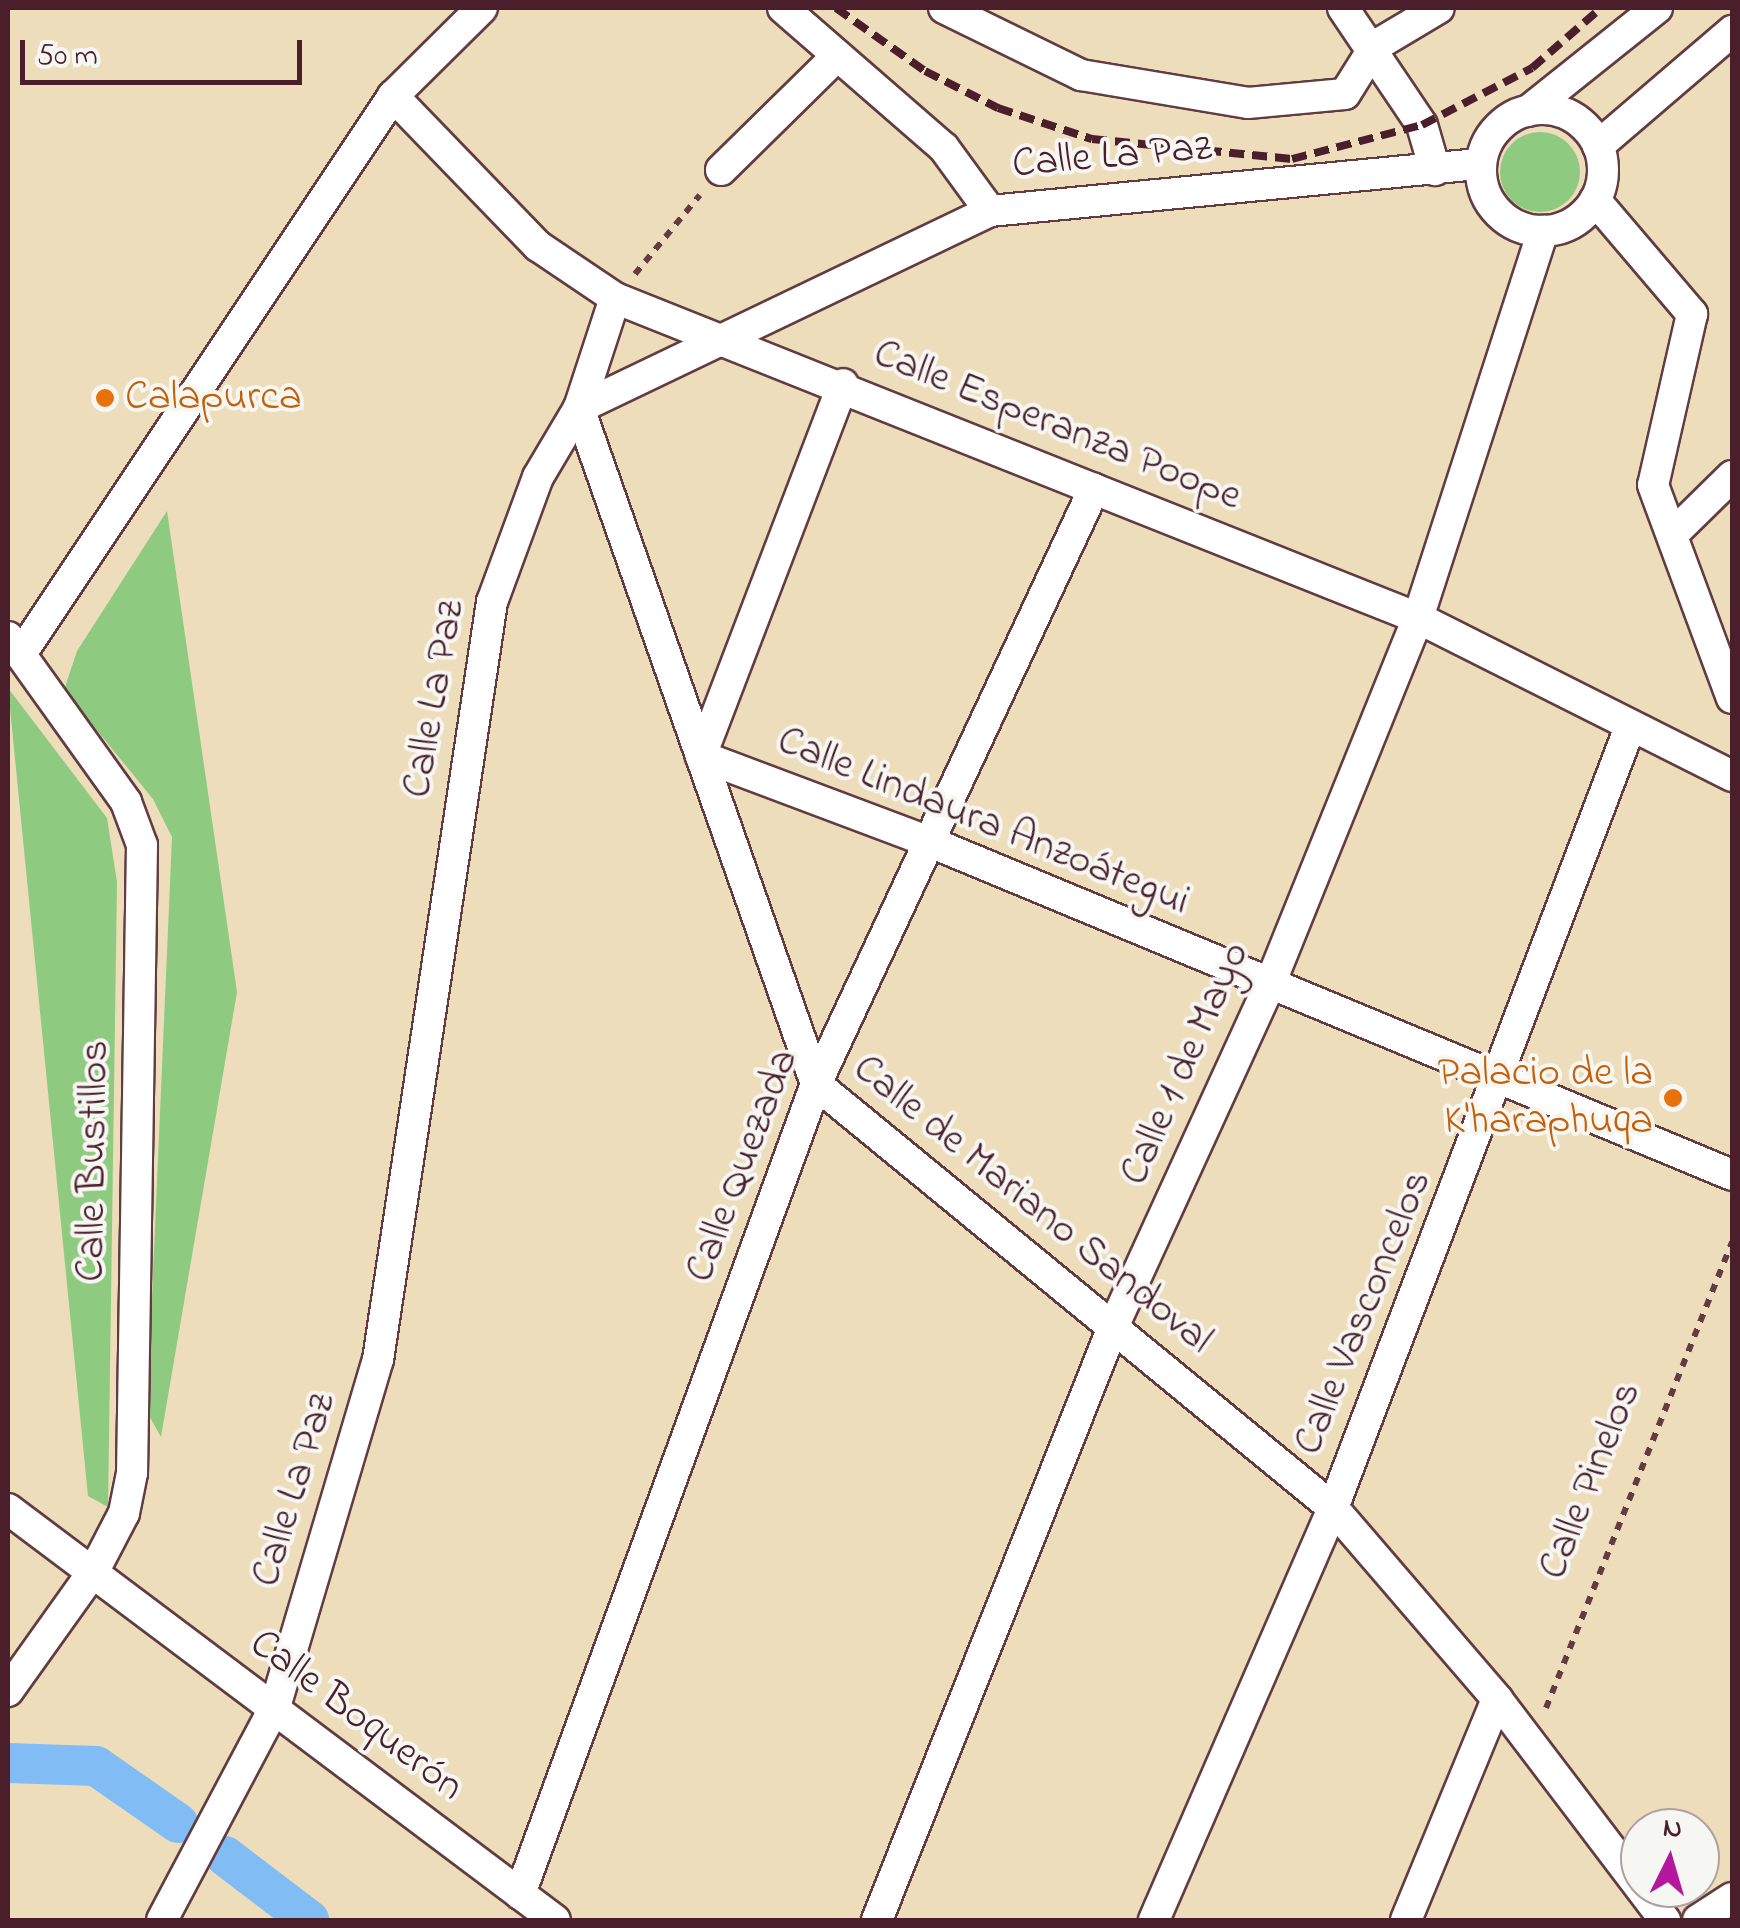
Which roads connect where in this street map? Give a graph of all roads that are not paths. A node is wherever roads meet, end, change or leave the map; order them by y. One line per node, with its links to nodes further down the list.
1 (482, 8): 10 (street)
2 (783, 8): 9 (street)
3 (944, 8): 8 (street)
4 (1343, 8): 8 (street)
5 (1439, 8): 8 (street)
6 (1657, 8): 11 (street)
7 (1732, 31): 12 (street)
8 (1375, 46): 15 (street)
9 (836, 57): 14 (street); 17 (street)
10 (394, 96): 19 (street, Calle Esperanza Poope); 27 (street)
11 (1528, 111): 12 (street); 13 (street)
12 (1598, 146): 16 (street)
13 (1480, 164): 15 (street, Calle La Paz); 18 (street)
14 (720, 170)
15 (1434, 170): 17 (street, Calle La Paz)
16 (1596, 200): 18 (street); 25 (street)
17 (990, 212): 20 (street, Calle La Paz)
18 (1542, 232): 26 (street, Calle 1 de Mayo)
19 (615, 298): 20 (street, Calle Esperanza Poope); 22 (street)
20 (734, 339): 21 (street, Calle Esperanza Poope); 22 (street, Calle La Paz)
21 (842, 384): 24 (street, Calle Esperanza Poope); 30 (street)
22 (578, 408): 30 (street, Calle de Mariano Sandoval); 43 (street, Calle La Paz)
23 (1732, 476): 25 (street)
24 (1094, 489): 26 (street, Calle Esperanza Poope); 32 (street, Calle Quezada)
25 (1675, 532): 28 (street)
26 (1418, 618): 29 (street, Calle Esperanza Poope); 33 (street, Calle 1 de Mayo)
27 (14, 646): 40 (street, Calle Bustillos)
28 (1732, 698)
29 (1630, 727): 31 (street, Calle Esperanza Poope); 34 (street, Calle Vasconcelos)
30 (701, 756): 32 (street, Calle Lindaura Anzoátegui); 35 (street, Calle de Mariano Sandoval)
31 (1732, 776)
32 (935, 844): 33 (street, Calle Lindaura Anzoátegui); 35 (street, Calle Quezada)
33 (1270, 984): 34 (street, Calle Lindaura Anzoátegui); 37 (street, Calle 1 de Mayo)
34 (1504, 1075): 36 (street, Calle Lindaura Anzoátegui); 38 (street, Calle Vasconcelos)
35 (816, 1084): 37 (street, Calle de Mariano Sandoval); 44 (street, Calle Quezada)
36 (1732, 1176)
37 (1113, 1327): 38 (street, Calle de Mariano Sandoval); 48 (street, Calle 1 de Mayo)
38 (1333, 1508): 42 (street, Calle de Mariano Sandoval); 49 (street, Calle Vasconcelos)
39 (8, 1510): 40 (street, Calle Boquerón)
40 (94, 1570): 41 (street, Calle Bustillos); 43 (street, Calle Boquerón)
41 (8, 1691)
42 (1497, 1699): 50 (street); 51 (street, Calle de Mariano Sandoval)
43 (275, 1707): 44 (street, Calle Boquerón); 46 (street, Calle La Paz)
44 (520, 1894): 47 (street, Calle Boquerón)
45 (1732, 1898): 52 (street)
46 (162, 1920)
47 (555, 1920)
48 (877, 1920)
49 (1154, 1920)
50 (1406, 1920)
51 (1665, 1920)
52 (1698, 1920)

